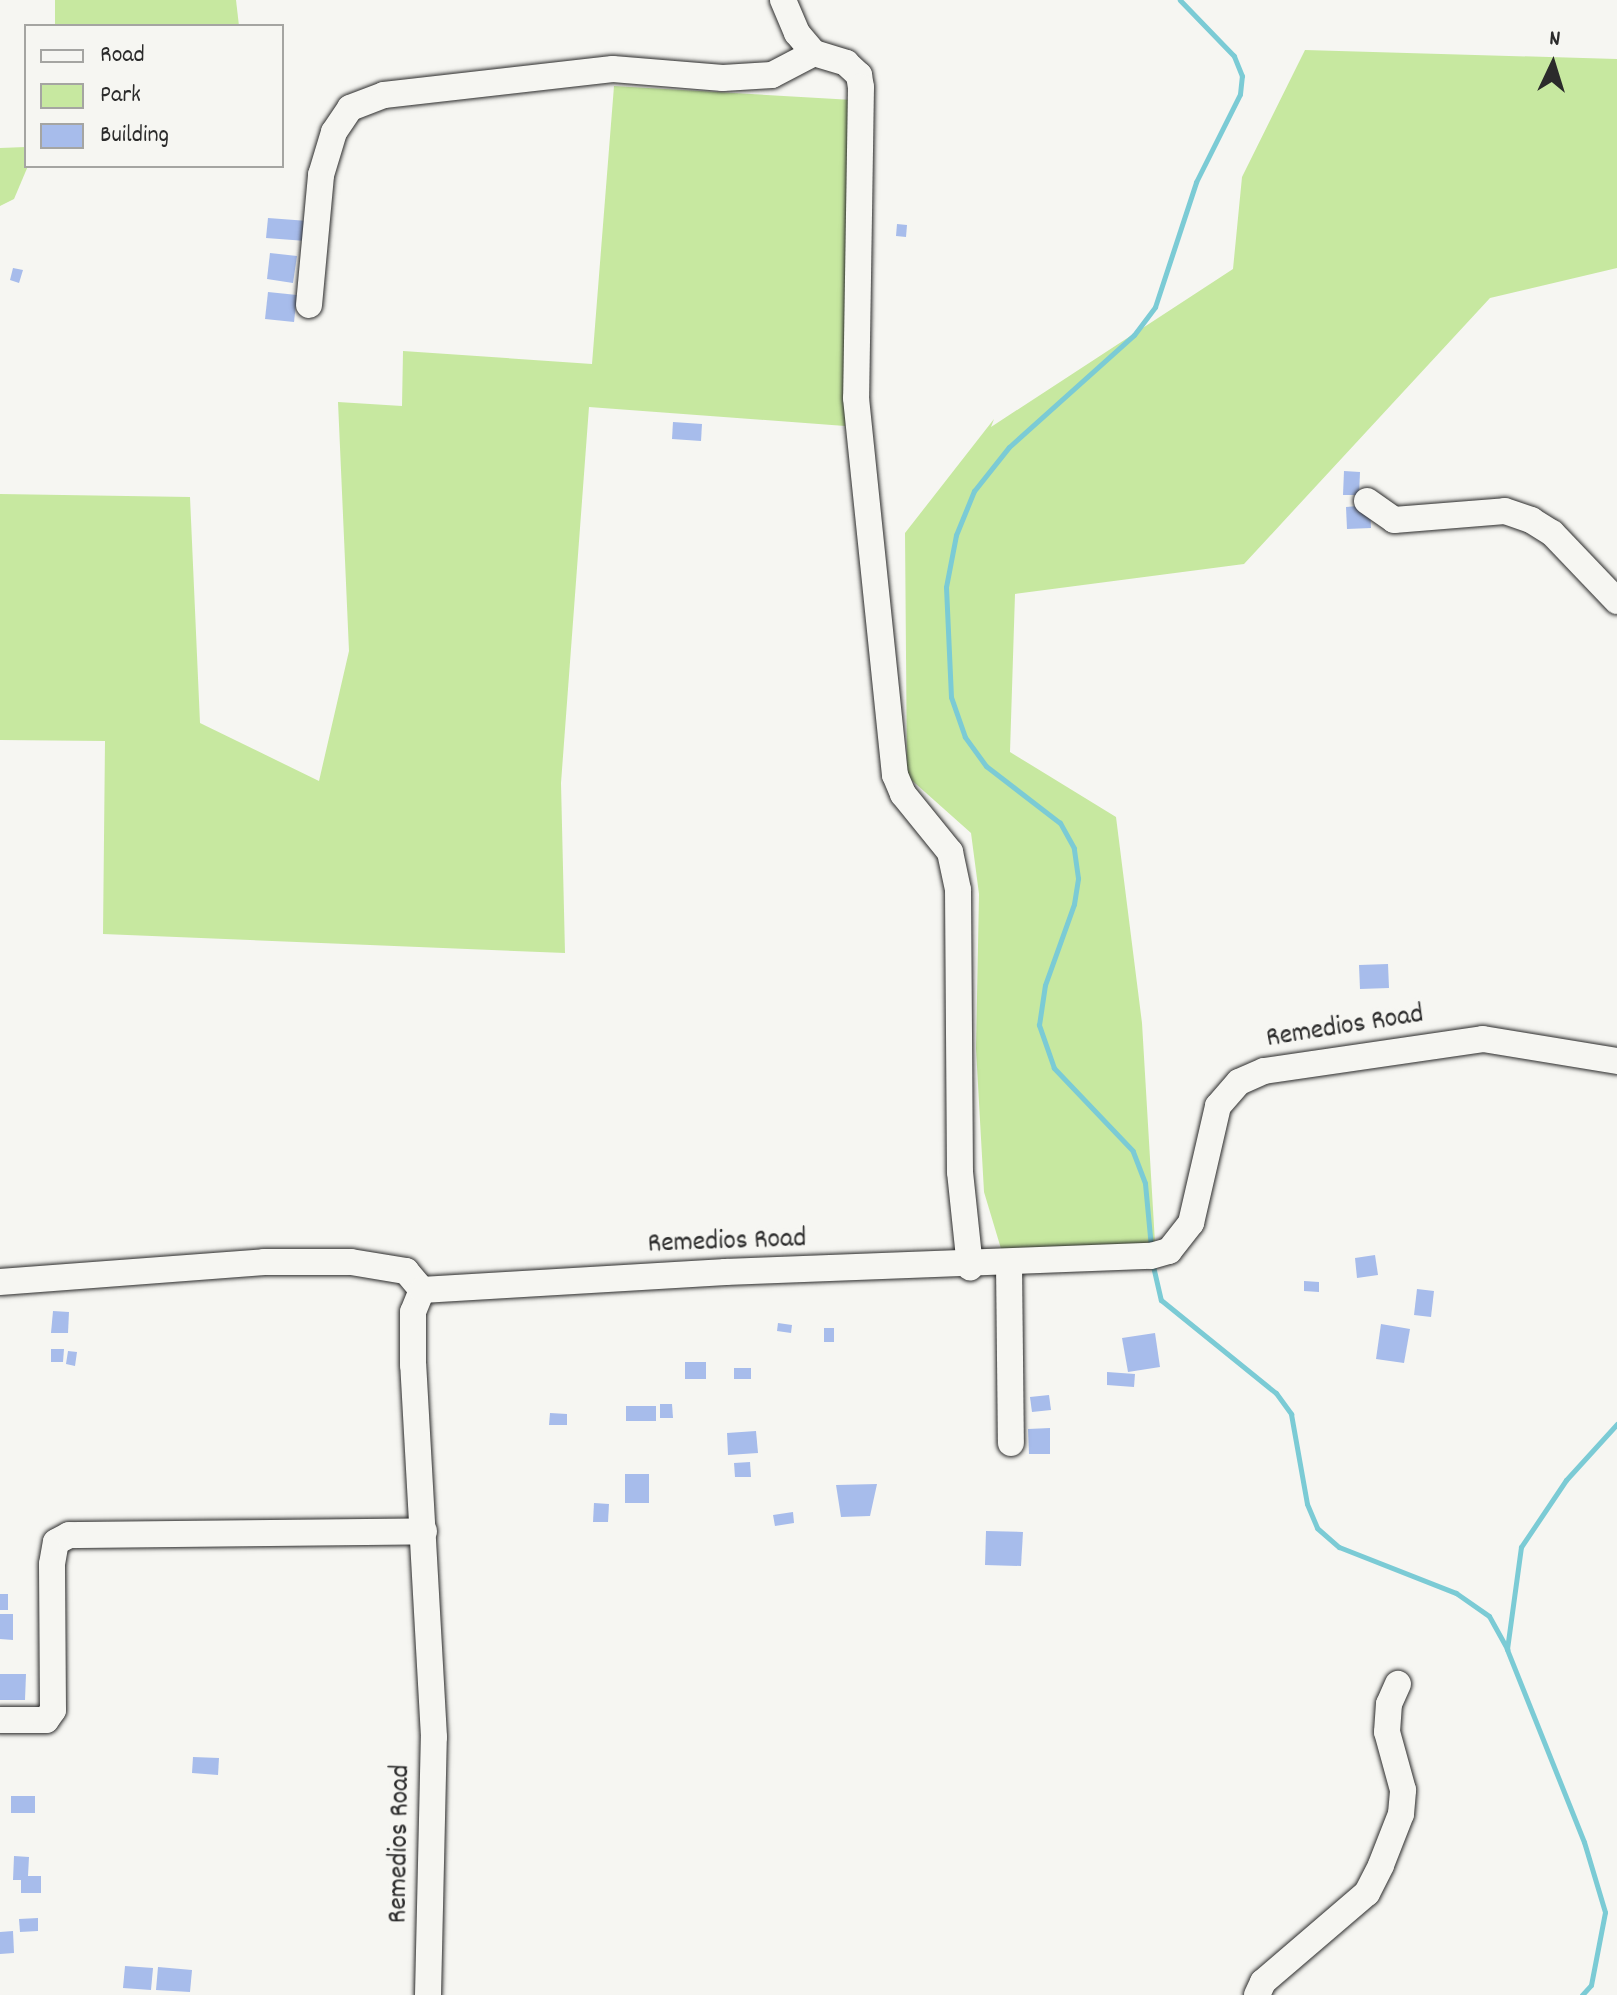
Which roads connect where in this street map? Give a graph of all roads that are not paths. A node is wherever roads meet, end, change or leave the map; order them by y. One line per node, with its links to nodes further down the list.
1 (783, 0): 2 (street)
2 (814, 53): 3 (street); 8 (street)
3 (309, 305)
4 (1367, 501): 5 (street)
5 (1617, 601)
6 (1617, 1061): 7 (street, Remedios Road)
7 (1009, 1263): 8 (street, Remedios Road); 11 (street)
8 (970, 1267): 10 (street, Remedios Road)
9 (0, 1282): 10 (street)
10 (422, 1290): 12 (street, Remedios Road)
11 (1011, 1443)
12 (424, 1531): 14 (street); 15 (street, Remedios Road)
13 (1398, 1684): 16 (street)
14 (0, 1720)
15 (428, 1995)
16 (1257, 1995)

